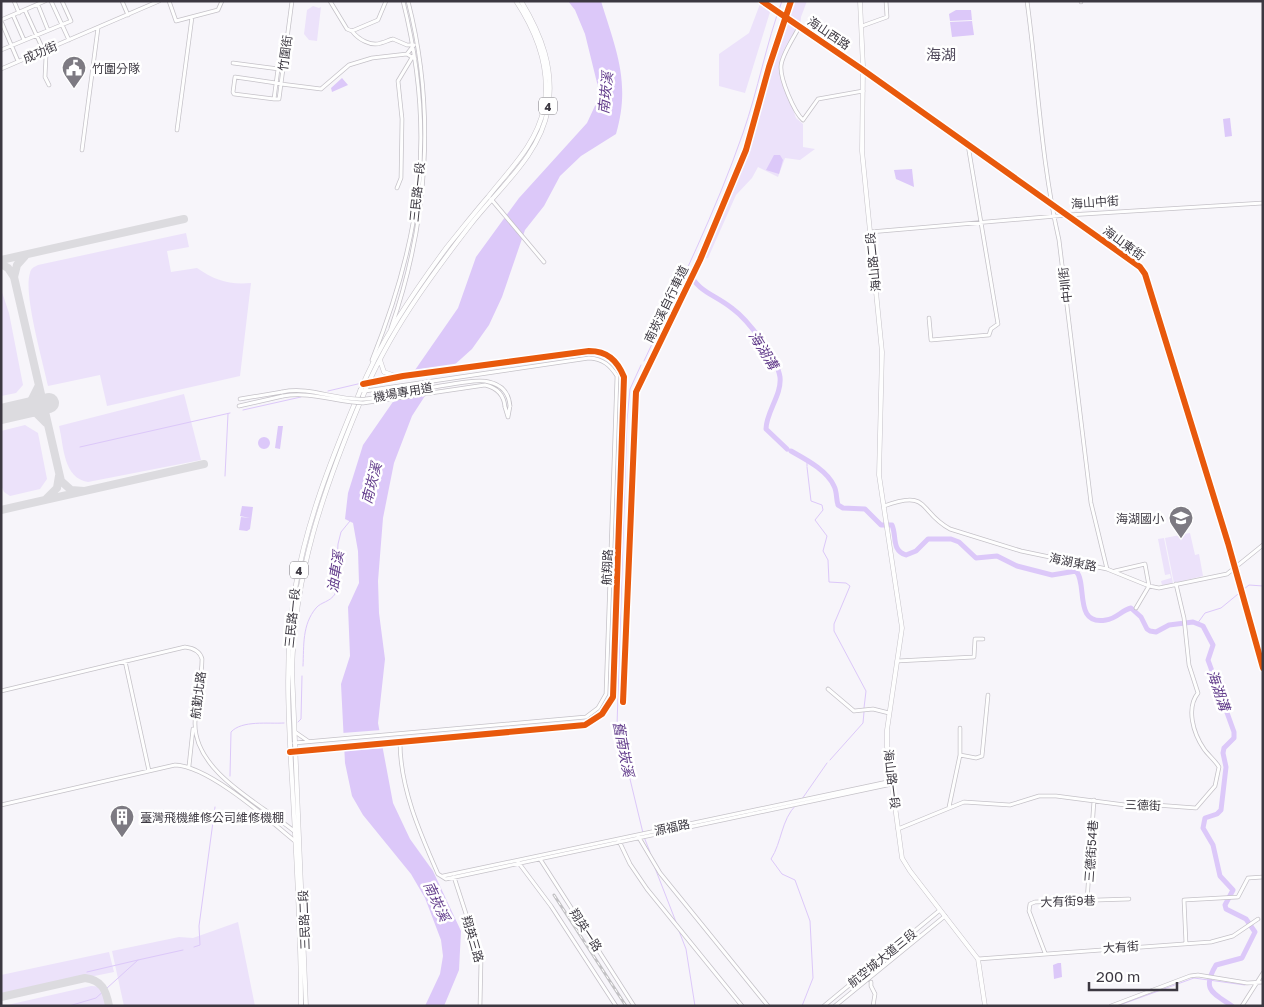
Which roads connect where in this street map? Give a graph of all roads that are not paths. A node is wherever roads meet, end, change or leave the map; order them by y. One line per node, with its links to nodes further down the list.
1 (14, 1): 22 (street)
2 (46, 1): 20 (street)
3 (52, 1): 27 (street, 成功街)
4 (62, 1): 27 (street)
5 (122, 1): 24 (street)
6 (159, 1): 24 (street)
7 (169, 1): 25 (street)
8 (222, 1): 25 (street)
9 (292, 1): 47 (street, 竹圍街)
10 (330, 1): 32 (street)
11 (386, 1): 32 (street)
12 (403, 1): 38 (street, 三民路一段)
13 (408, 1): 38 (street, 三民路一段)
14 (516, 1): 67 (main road, 4)
15 (521, 1): 58 (main road, 4)
16 (762, 1): 29 (street, 海山西路)
17 (860, 1): 28 (main road, 海山路二段)
18 (886, 1): 28 (street)
19 (1028, 1): 59 (street, 中圳街)
20 (38, 4): 21 (street); 31 (street)
21 (25, 10): 22 (street); 35 (street)
22 (19, 12): 23 (street)
23 (13, 15): 26 (street); 36 (street)
24 (128, 15): 30 (street)
25 (192, 17): 54 (street)
26 (1, 21): 33 (street)
27 (62, 24): 31 (street); 37 (street, 成功街)
28 (862, 26): 48 (main road, 海山路二段)
29 (799, 27): 48 (street, 海山西路); 52 (street)
30 (98, 28): 37 (street); 56 (street)
31 (48, 30): 35 (street)
32 (352, 31): 38 (street)
33 (6, 33): 34 (street); 39 (street)
34 (1, 35)
35 (36, 35): 36 (street); 41 (street)
36 (24, 40): 39 (street)
37 (68, 40): 41 (street, 成功街)
38 (415, 44): 42 (street); 43 (street, 三民路一段); 67 (street, 三民路一段)
39 (12, 46): 40 (street); 44 (street)
40 (1, 50)
41 (44, 51): 44 (street, 成功街); 51 (street)
42 (407, 54): 43 (street); 50 (street)
43 (414, 57): 57 (street); 70 (street, 三民路一段)
44 (18, 61): 46 (street, 成功街)
45 (233, 63): 47 (street)
46 (1, 69)
47 (280, 70): 49 (street); 50 (street, 竹圍街)
48 (863, 70): 52 (main road, 海山路二段); 55 (street, 海山東街)
49 (276, 83): 50 (street); 53 (street); 53 (street)
50 (281, 84): 53 (street, 竹圍街)
51 (49, 85)
52 (863, 91): 64 (main road, 海山路二段)
53 (274, 99)
54 (177, 130)
55 (968, 144): 59 (street, 海山東街); 63 (street)
56 (82, 150)
57 (397, 188)
58 (491, 199): 65 (street); 68 (main road, 4)
59 (1052, 203): 61 (street, 海山東街); 62 (street, 中圳街)
60 (1263, 203): 61 (street, 海山中街)
61 (1068, 215): 62 (street, 海山中街); 80 (street, 海山東街)
62 (1054, 216): 63 (street, 海山中街); 81 (street, 中圳街)
63 (980, 222): 64 (street, 海山中街); 66 (street)
64 (870, 232): 77 (main road, 海山路二段)
65 (544, 262)
66 (929, 318)
67 (386, 340): 70 (main road, 4)
68 (380, 359): 69 (main road); 70 (main road, 4)
69 (400, 376): 70 (street, 航翔路); 98 (street, 航翔路)
70 (367, 381): 71 (main road, 三民路一段 / 4)
71 (363, 390): 73 (main road, 三民路一段 / 4); 97 (street, 航翔路)
72 (282, 394): 74 (street); 75 (street); 76 (street, 機場專用道, bridge)
73 (360, 396)
74 (240, 399)
75 (239, 406)
76 (508, 407)
77 (884, 506): 78 (main road, 海山路二段); 81 (street, 海湖東路)
78 (887, 525): 88 (main road, 海山路一段)
79 (1263, 545): 80 (street, 海湖東路)
80 (1236, 568): 83 (street, 海湖東路); 89 (street, 海山東街)
81 (1107, 569): 82 (street, 海湖東路)
82 (1114, 571): 84 (street, 海湖東路); 84 (street)
83 (1176, 584): 84 (street, 海湖東路); 106 (street, 三德街)
84 (1149, 586): 85 (street)
85 (1136, 608)
86 (983, 639): 88 (street)
87 (125, 661): 91 (street, 航勤北路); 94 (street, 航勤北路); 104 (street)
88 (897, 661): 93 (main road, 海山路一段)
89 (1263, 668)
90 (828, 689): 93 (street)
91 (1, 691)
92 (988, 695): 102 (street)
93 (890, 713): 105 (main road, 海山路一段)
94 (194, 723): 103 (street); 110 (street, 航勤北路)
95 (960, 728): 102 (street)
96 (294, 730): 97 (street); 99 (main road, 三民路一段 / 4); 100 (main road, 三民路一段 / 4)
97 (314, 742): 99 (street, 航翔路)
98 (399, 742): 101 (street, 航翔路); 118 (street)
99 (295, 743): 100 (street, 航翔路); 101 (main road, 三民路一段 / 4)
100 (290, 744): 101 (main road, 三民路一段 / 4)
101 (292, 752): 110 (main road, 三民路一段 / 4); 111 (main road, 三民路一段 / 4)
102 (960, 755): 108 (street)
103 (189, 766): 104 (street); 114 (street)
104 (149, 771): 107 (street)
105 (892, 782): 109 (main road, 海山路一段); 112 (street, 源福路)
106 (1094, 800): 108 (street, 三德街); 121 (street, 三德街54巷)
107 (1, 805)
108 (949, 808): 109 (street, 三德街)
109 (898, 829): 122 (main road, 海山路一段)
110 (294, 831): 111 (street, 航勤北路); 114 (main road, 三民路一段 / 4)
111 (300, 835): 115 (main road, 三民路二段 / 4)
112 (638, 836): 113 (street, 源福路); 138 (street)
113 (619, 840): 116 (street, 源福路); 137 (street)
114 (295, 842): 115 (street); 132 (main road, 三民路二段 / 4)
115 (300, 846): 133 (main road, 三民路二段 / 4)
116 (539, 857): 117 (street, 源福路); 136 (street, 翔英一路)
117 (517, 862): 118 (street, 源福路); 135 (street, 翔英一路)
118 (453, 876): 134 (street, 翔英三路)
119 (1263, 877): 125 (street)
120 (1129, 899): 121 (street, 大有街9巷)
121 (1087, 901): 126 (street, 大有街9巷)
122 (940, 910): 123 (main road, 海山路一段); 139 (street, 航空城大道三段)
123 (945, 916): 127 (main road, 海山路一段); 140 (street, 航空城大道三段)
124 (1258, 919): 125 (street, 大有街)
125 (1186, 944): 126 (street, 大有街)
126 (1045, 953): 127 (street, 大有街)
127 (978, 959): 142 (main road, 海山路一段)
128 (1263, 973): 131 (street)
129 (871, 982): 141 (street)
130 (1263, 982): 131 (street)
131 (1257, 983): 143 (street); 144 (street)
132 (301, 1006)
133 (306, 1006)
134 (480, 1006)
135 (616, 1006)
136 (634, 1006)
137 (742, 1006)
138 (768, 1006)
139 (824, 1006)
140 (835, 1006)
141 (873, 1006)
142 (985, 1006)
143 (1111, 1006)
144 (1242, 1006)

